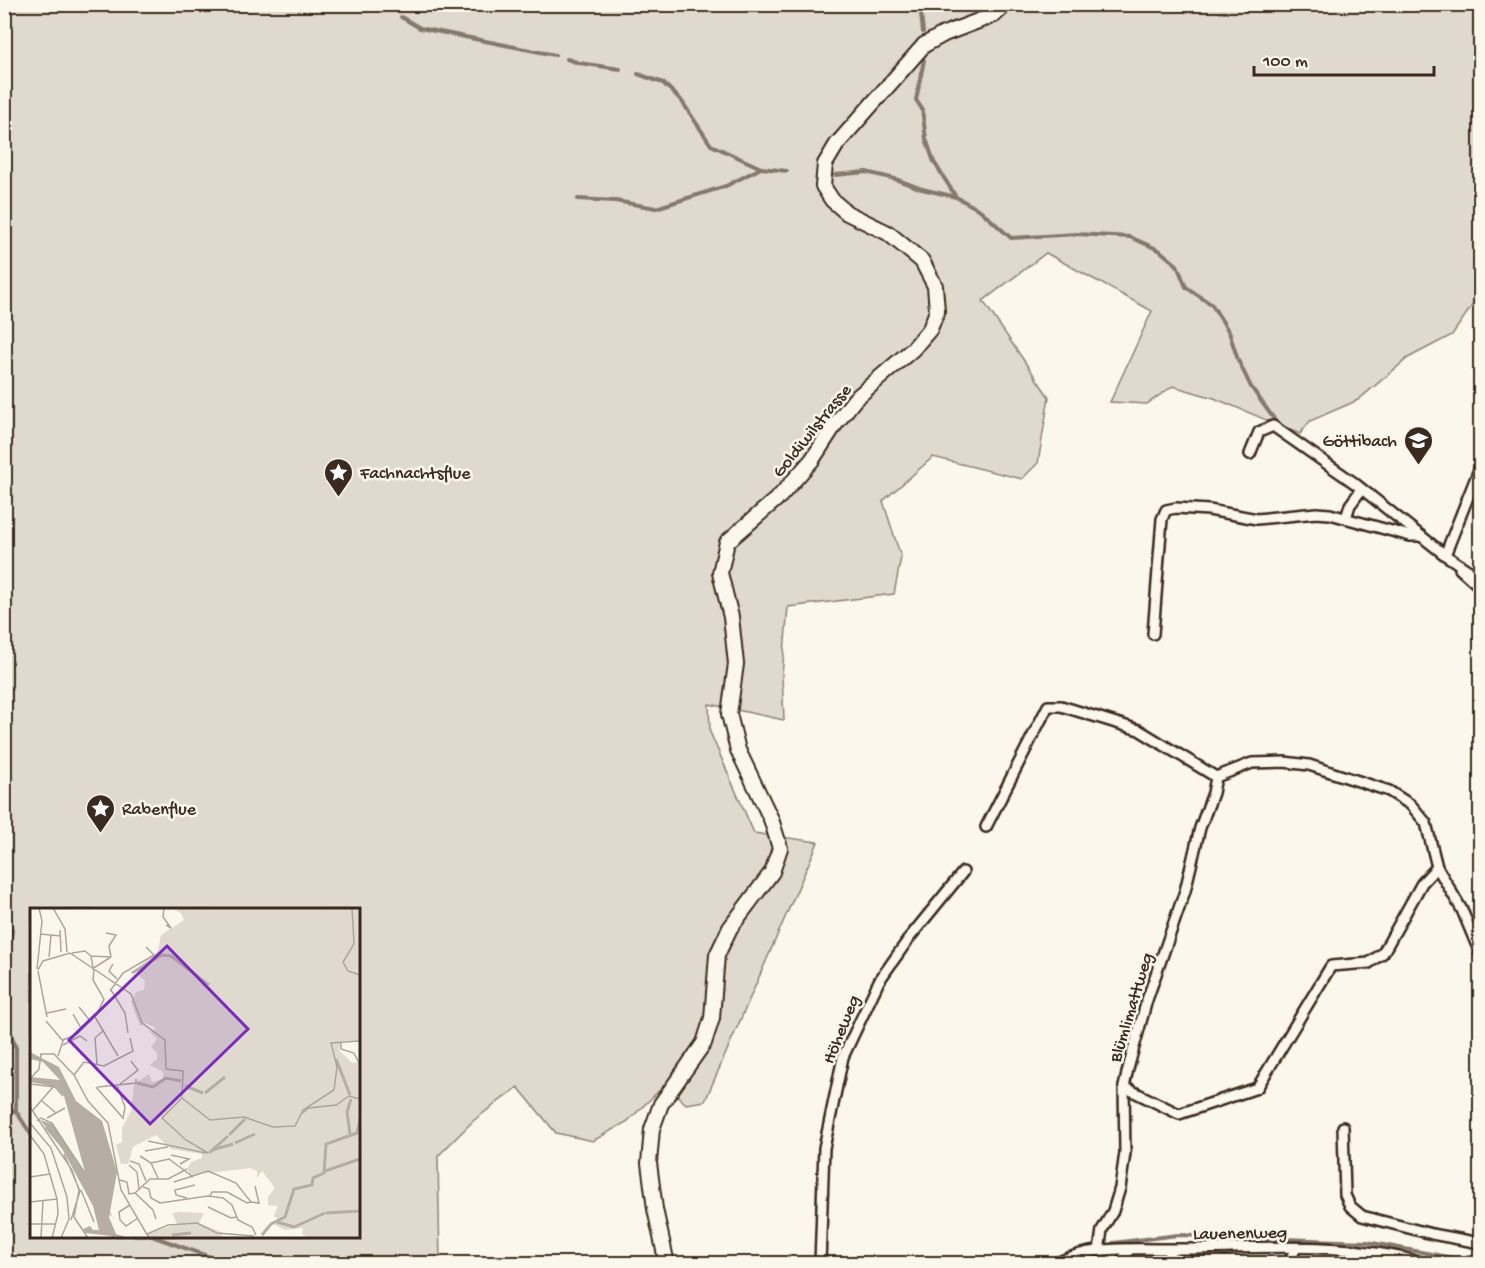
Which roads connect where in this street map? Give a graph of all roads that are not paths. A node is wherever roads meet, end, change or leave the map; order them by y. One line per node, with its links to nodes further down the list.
1 (1006, 4): 23 (street, Goldiwilstrasse)
2 (1251, 454): 4 (street)
3 (1480, 467): 7 (street)
4 (1361, 490): 5 (street); 6 (street)
5 (1346, 518): 6 (street); 10 (street)
6 (1421, 536): 7 (street)
7 (1445, 555): 8 (street); 9 (street)
8 (1480, 578)
9 (1480, 587)
10 (1153, 633)
11 (1216, 777): 12 (street); 13 (street); 16 (street, Blümlimattweg)
12 (986, 827)
13 (1437, 867): 15 (street); 16 (street)
14 (963, 872): 24 (street, Höheweg)
15 (1480, 954)
16 (1124, 1087): 22 (street, Blümlimattweg)
17 (1343, 1127): 18 (street)
18 (1480, 1244)
19 (1296, 1248): 21 (street, Lauenenweg); 28 (street); 29 (street, Lauenenweg)
20 (1129, 1250): 21 (street, Lauenenweg); 22 (street, Lauenenweg); 26 (street)
21 (1170, 1250): 27 (street)
22 (1099, 1251): 25 (street, Lauenenweg)
23 (667, 1263)
24 (820, 1263)
25 (1055, 1263)
26 (1120, 1263)
27 (1168, 1263)
28 (1288, 1263)
29 (1427, 1263)

